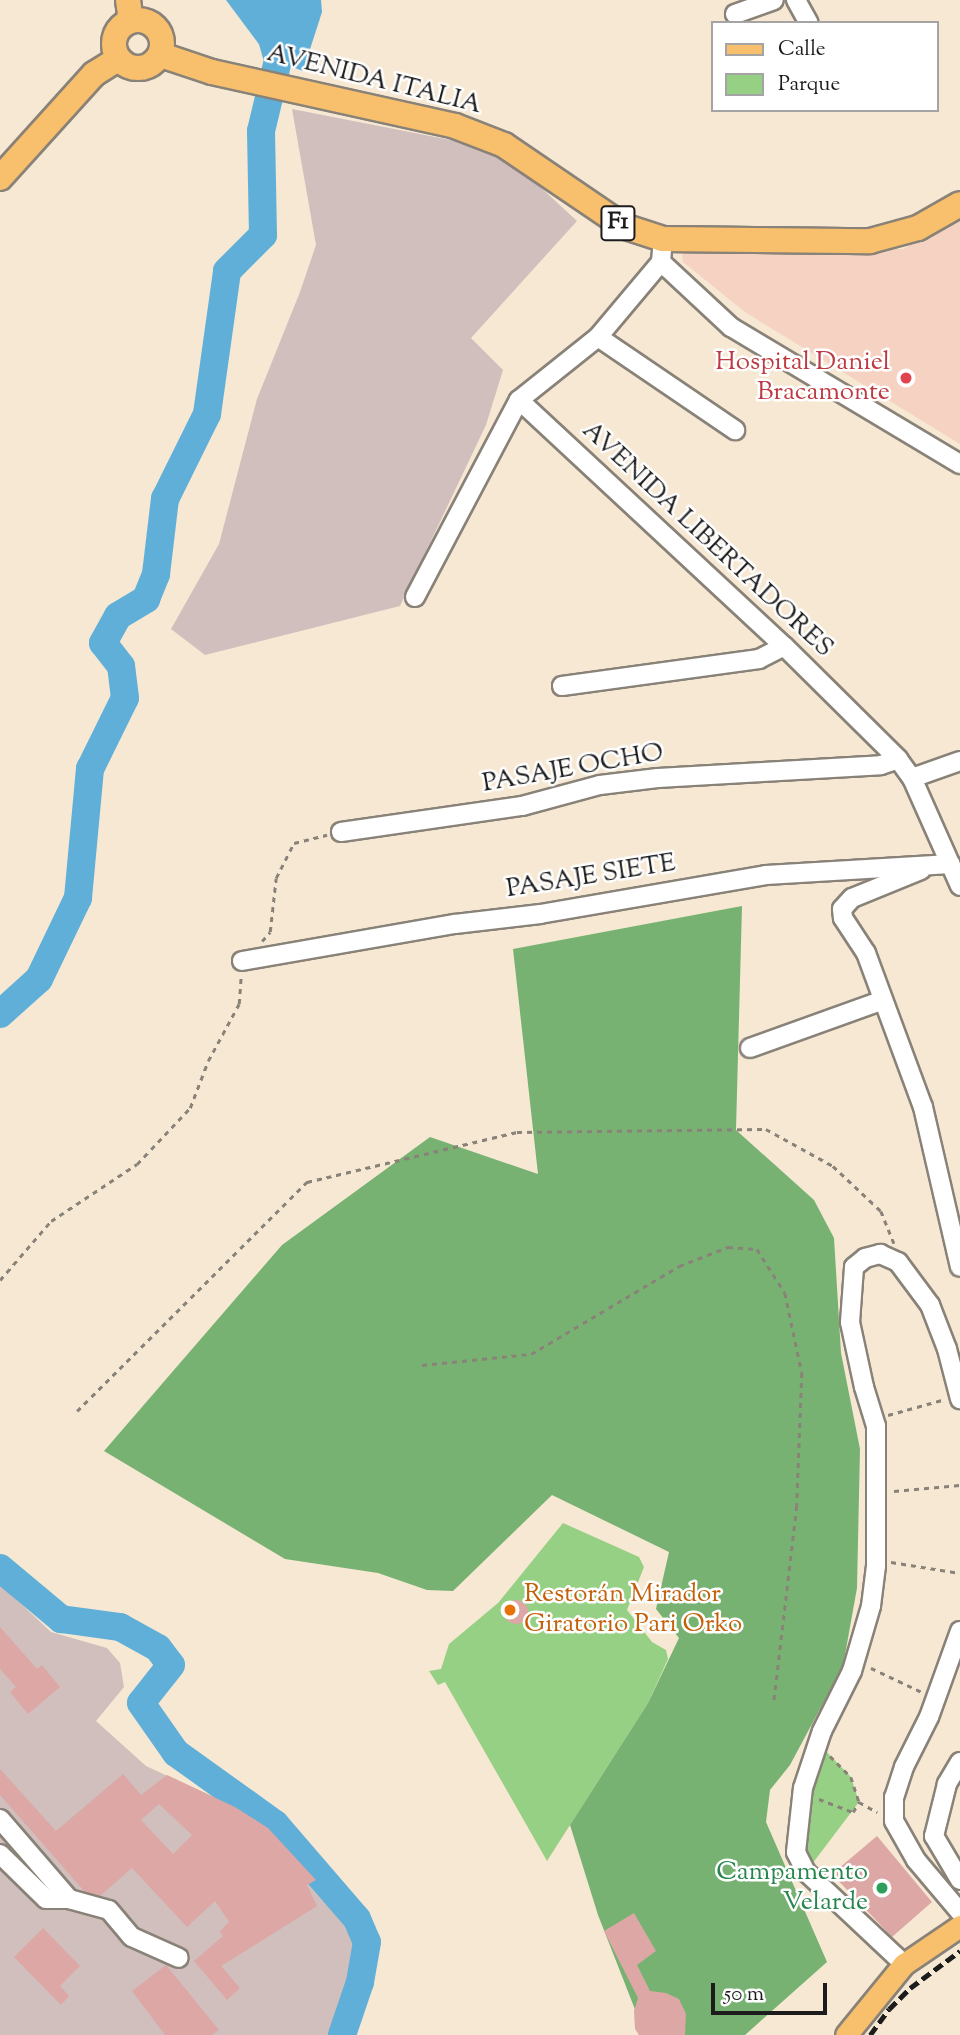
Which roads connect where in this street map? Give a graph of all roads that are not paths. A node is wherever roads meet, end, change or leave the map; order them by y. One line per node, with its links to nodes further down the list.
1 (774, 0): 4 (street)
2 (796, 0): 5 (street)
3 (129, 10): 6 (highway); 7 (highway)
4 (735, 14)
5 (808, 21)
6 (160, 55): 7 (highway); 10 (highway, AVENIDA ITALIA / F1)
7 (118, 59): 8 (highway)
8 (0, 178)
9 (960, 204): 10 (highway, AVENIDA ITALIA / F1)
10 (662, 250): 11 (street); 14 (street)
11 (598, 337): 12 (street); 13 (street)
12 (519, 400): 15 (street); 16 (street, AVENIDA LIBERTADORES)
13 (735, 430)
14 (960, 464)
15 (415, 597)
16 (784, 646): 17 (street); 18 (street, AVENIDA LIBERTADORES)
17 (562, 686)
18 (898, 759): 20 (street, AVENIDA LIBERTADORES); 21 (street, PASAJE OCHO)
19 (960, 761): 20 (street)
20 (912, 778): 23 (street, AVENIDA LIBERTADORES)
21 (341, 832)
22 (927, 867): 23 (street, PASAJE SIETE); 24 (street, PASAJE SIETE); 25 (street)
23 (957, 875)
24 (242, 961)
25 (883, 1000): 26 (street); 27 (street)
26 (750, 1048)
27 (960, 1267)
28 (960, 1398): 38 (street)
29 (960, 1631): 35 (street)
30 (960, 1762): 33 (street)
31 (0, 1819): 34 (street)
32 (0, 1854): 34 (street)
33 (960, 1880)
34 (69, 1899): 37 (street)
35 (960, 1912)
36 (960, 1926): 38 (main road)
37 (178, 1958)
38 (904, 1964): 39 (main road)
39 (846, 2035)

